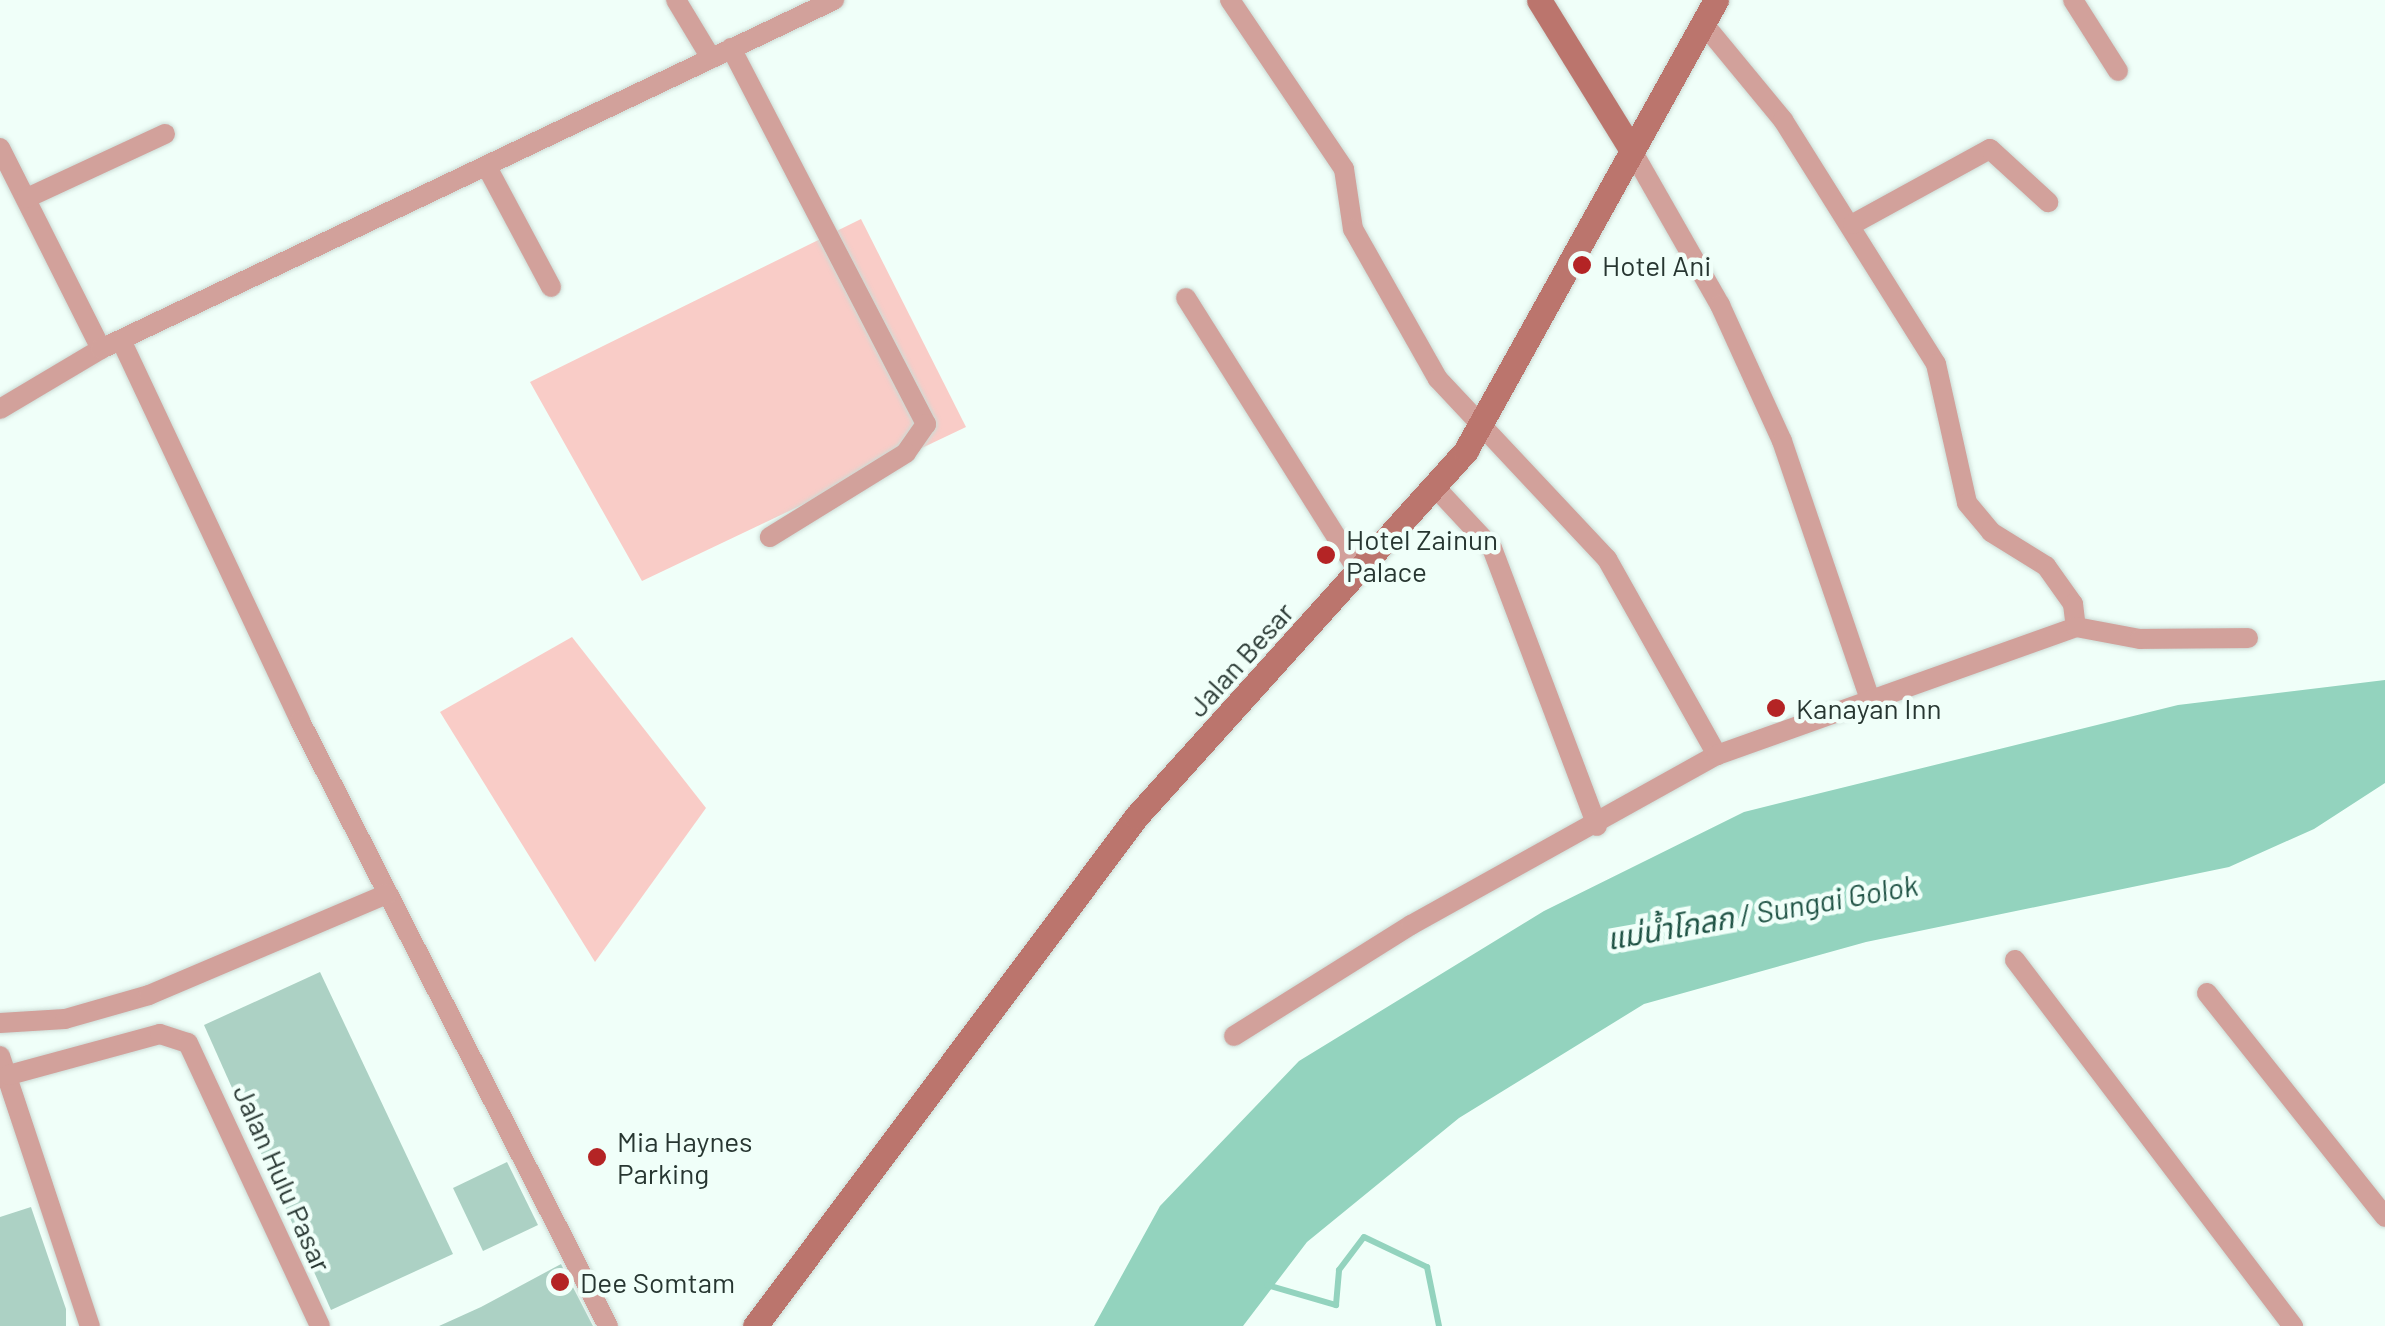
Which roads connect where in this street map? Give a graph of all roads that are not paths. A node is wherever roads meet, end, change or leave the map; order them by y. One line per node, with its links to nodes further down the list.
1 (676, 0): 9 (street)
2 (834, 0): 8 (street)
3 (1230, 0): 22 (street)
4 (1539, 0): 13 (main road)
5 (1716, 0): 7 (main road, Jalan Besar)
6 (2073, 0): 10 (street)
7 (1703, 23): 13 (main road, Jalan Besar); 17 (street)
8 (731, 48): 9 (street); 24 (street)
9 (710, 58): 14 (street)
10 (2118, 72)
11 (165, 134): 15 (street)
12 (0, 148): 15 (street)
13 (1632, 149): 22 (main road, Jalan Besar); 28 (street)
14 (487, 167): 18 (street); 20 (street)
15 (28, 198): 20 (street)
16 (2048, 202): 17 (street)
17 (1853, 224): 26 (street)
18 (552, 288)
19 (1186, 298): 25 (street)
20 (111, 345): 21 (street); 31 (street)
21 (0, 409)
22 (1482, 421): 23 (main road, Jalan Besar); 29 (street)
23 (1435, 487): 25 (main road, Jalan Besar); 30 (street)
24 (770, 537)
25 (1359, 573): 43 (main road, Jalan Besar)
26 (2076, 627): 27 (street); 28 (street)
27 (2248, 638)
28 (1869, 697): 29 (street)
29 (1716, 755): 30 (street)
30 (1597, 826): 35 (street)
31 (387, 894): 34 (street); 42 (street)
32 (2016, 960): 44 (street)
33 (2207, 992): 39 (street)
34 (0, 1022)
35 (1234, 1036)
36 (5, 1066): 38 (street); 41 (street, Jalan Hulu Pasar)
37 (0, 1102): 38 (street)
38 (28, 1130): 40 (street)
39 (2385, 1218)
40 (90, 1326)
41 (320, 1326)
42 (608, 1326)
43 (755, 1326)
44 (2294, 1326)

